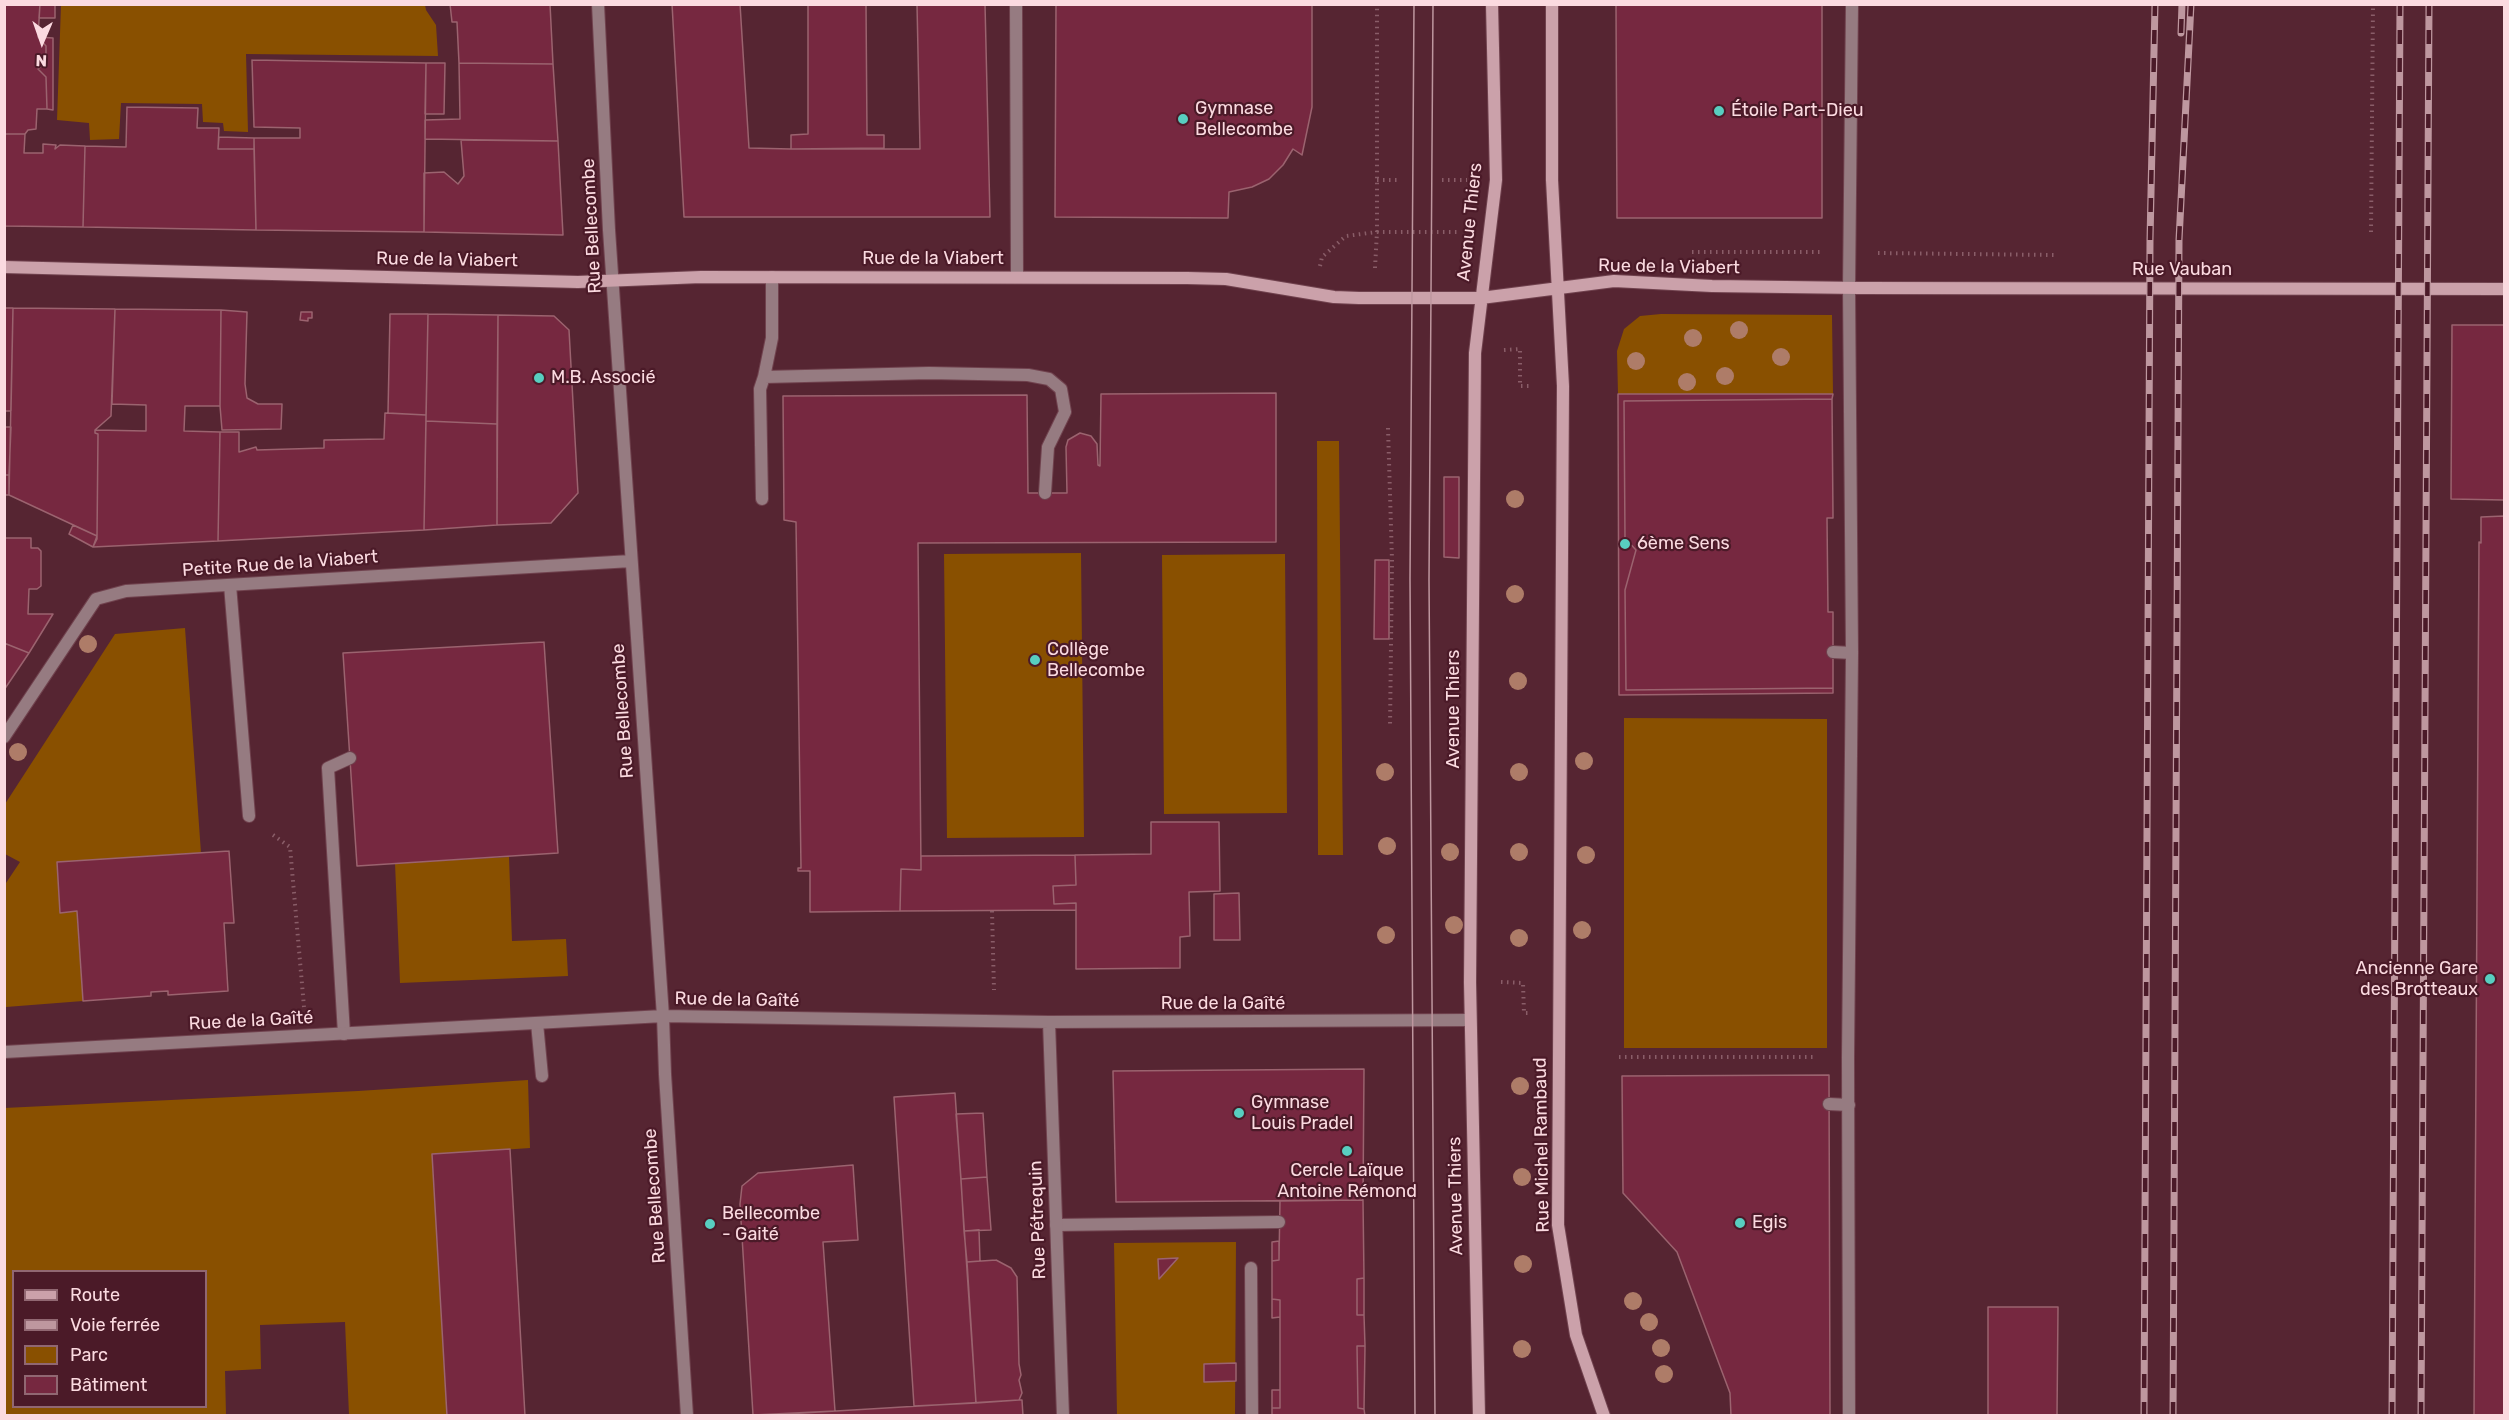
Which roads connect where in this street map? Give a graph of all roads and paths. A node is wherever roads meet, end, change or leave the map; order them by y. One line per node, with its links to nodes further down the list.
1 (598, 4): 20 (street, Rue Bellecombe)
2 (1016, 4): 19 (street)
3 (1377, 4): 8 (path)
4 (1492, 4): 14 (main road, Avenue Thiers)
5 (1552, 4): 21 (main road)
6 (1852, 4): 16 (street)
7 (2373, 4): 13 (path)
8 (1377, 180): 9 (path); 12 (path)
9 (1398, 180)
10 (1442, 180): 11 (path)
11 (1468, 180)
12 (1377, 232): 14 (path); 24 (path)
13 (2371, 232)
14 (1489, 235): 25 (main road, Avenue Thiers)
15 (1687, 252): 16 (path)
16 (1850, 253): 22 (street)
17 (4, 267): 20 (main road, Rue de la Viabert)
18 (772, 277): 19 (main road, Rue de la Viabert); 20 (main road, Rue de la Viabert); 27 (street)
19 (1017, 277): 24 (main road, Rue de la Viabert)
20 (613, 279): 32 (street, Rue Bellecombe)
21 (1559, 286): 22 (main road, Rue de la Viabert); 25 (main road, Rue de la Viabert); 63 (main road, Rue Michel Rambaud)
22 (1854, 288): 23 (main road, Rue Vauban); 35 (street)
23 (2505, 289)
24 (1314, 294): 25 (main road, Rue de la Viabert)
25 (1481, 298): 44 (main road, Avenue Thiers)
26 (1500, 350): 28 (path)
27 (764, 377): 30 (street); 31 (street)
28 (1539, 386)
29 (1388, 428): 36 (path)
30 (1045, 493)
31 (762, 499)
32 (631, 561): 33 (street, Petite Rue de la Viabert); 43 (street, Rue Bellecombe)
33 (230, 585): 37 (street, Petite Rue de la Viabert); 39 (street)
34 (1833, 652): 35 (street)
35 (1852, 653): 52 (street)
36 (1390, 728)
37 (4, 736)
38 (350, 758): 48 (street)
39 (249, 816): 49 (path)
40 (992, 910): 45 (path)
41 (1501, 982): 42 (path)
42 (1533, 1013)
43 (663, 1016): 45 (street, Rue de la Gaîté); 47 (street, Rue de la Gaîté); 59 (street, Rue Bellecombe)
44 (1470, 1020): 46 (street, Rue de la Gaîté); 62 (main road, Avenue Thiers)
45 (995, 1021): 46 (street, Rue de la Gaîté)
46 (1048, 1022): 57 (street, Rue Pétrequin)
47 (537, 1023): 48 (street, Rue de la Gaîté); 53 (street)
48 (344, 1034): 49 (street, Rue de la Gaîté)
49 (306, 1036): 50 (street, Rue de la Gaîté)
50 (4, 1052)
51 (1619, 1057): 52 (path)
52 (1848, 1057): 55 (street)
53 (542, 1076)
54 (1829, 1104): 55 (street)
55 (1849, 1105): 64 (street)
56 (1279, 1222): 57 (street)
57 (1056, 1225): 60 (street, Rue Pétrequin)
58 (1251, 1268): 61 (street)
59 (687, 1416)
60 (1063, 1416)
61 (1252, 1416)
62 (1479, 1416)
63 (1604, 1416)
64 (1849, 1416)

